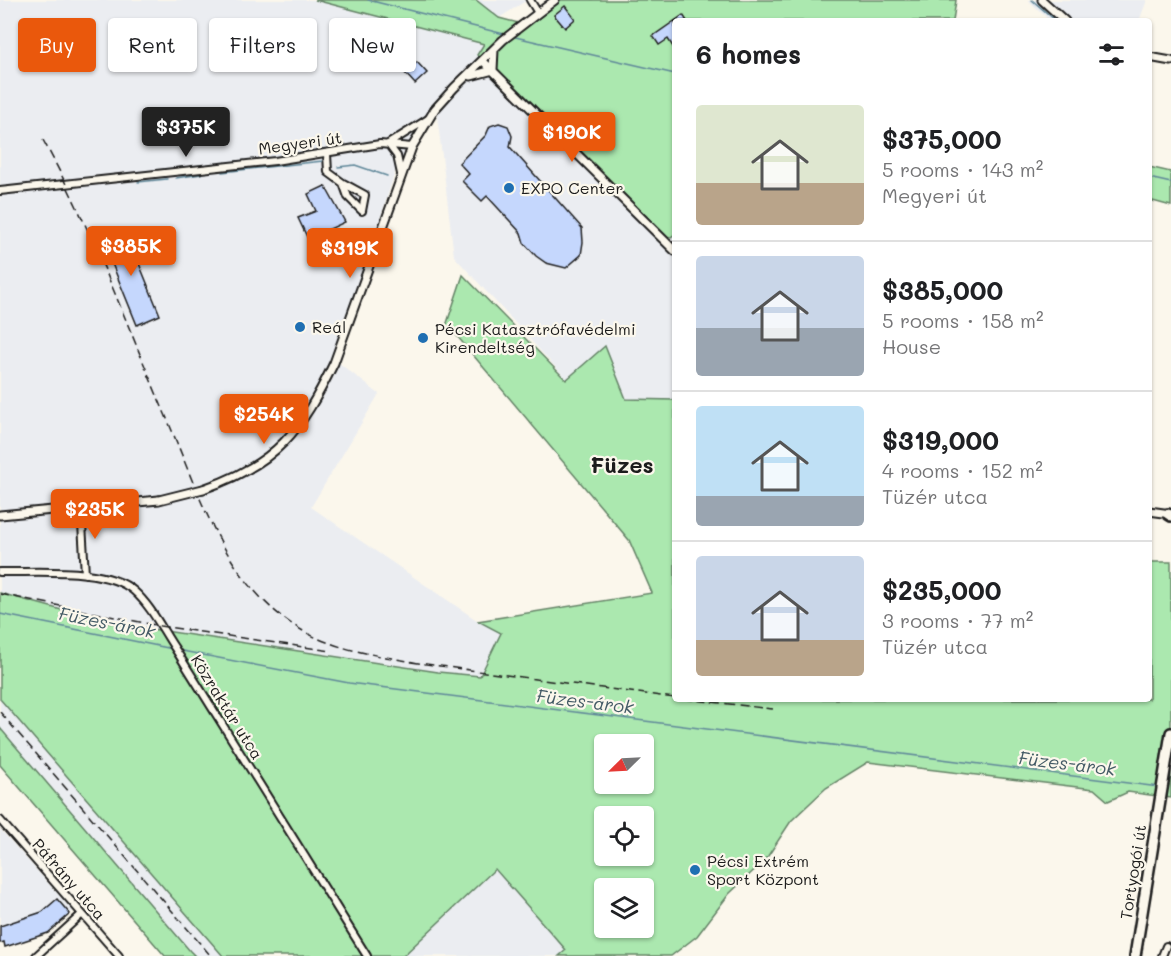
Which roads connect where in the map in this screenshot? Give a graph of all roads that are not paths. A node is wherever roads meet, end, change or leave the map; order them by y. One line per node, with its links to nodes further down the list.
1 (530, 0): 4 (street)
2 (555, 0): 4 (street, Megyeri út)
3 (1042, 0): 5 (street)
4 (538, 13): 6 (street, Megyeri út)
5 (1062, 18)
6 (495, 48): 8 (street, Megyeri út); 10 (street)
7 (1152, 58): 9 (street)
8 (483, 61): 10 (street); 11 (street, Megyeri út)
9 (1171, 61)
10 (493, 70): 11 (street); 19 (street)
11 (464, 80): 12 (street, Megyeri út)
12 (429, 119): 13 (street, Megyeri út); 14 (street, Megyeri út)
13 (388, 144): 14 (street, Megyeri út); 15 (street, Megyeri út); 16 (street)
14 (412, 147): 16 (street)
15 (327, 154): 17 (street); 18 (street, Megyeri út)
16 (401, 174): 20 (street, bridge)
17 (343, 183): 17 (street)
18 (0, 191)
19 (672, 247)
20 (81, 507): 23 (street); 25 (street)
21 (1152, 511): 22 (street)
22 (1170, 514)
23 (0, 515)
24 (0, 572): 25 (street, Közraktár utca)
25 (85, 574): 32 (street, Közraktár utca)
26 (1171, 733): 33 (main road, Tortyogói út)
27 (0, 820): 28 (street, Páfrány utca)
28 (81, 915): 30 (street); 31 (street, Páfrány utca)
29 (1166, 946): 34 (street)
30 (36, 956)
31 (119, 956)
32 (367, 956)
33 (1135, 956)
34 (1162, 956)

